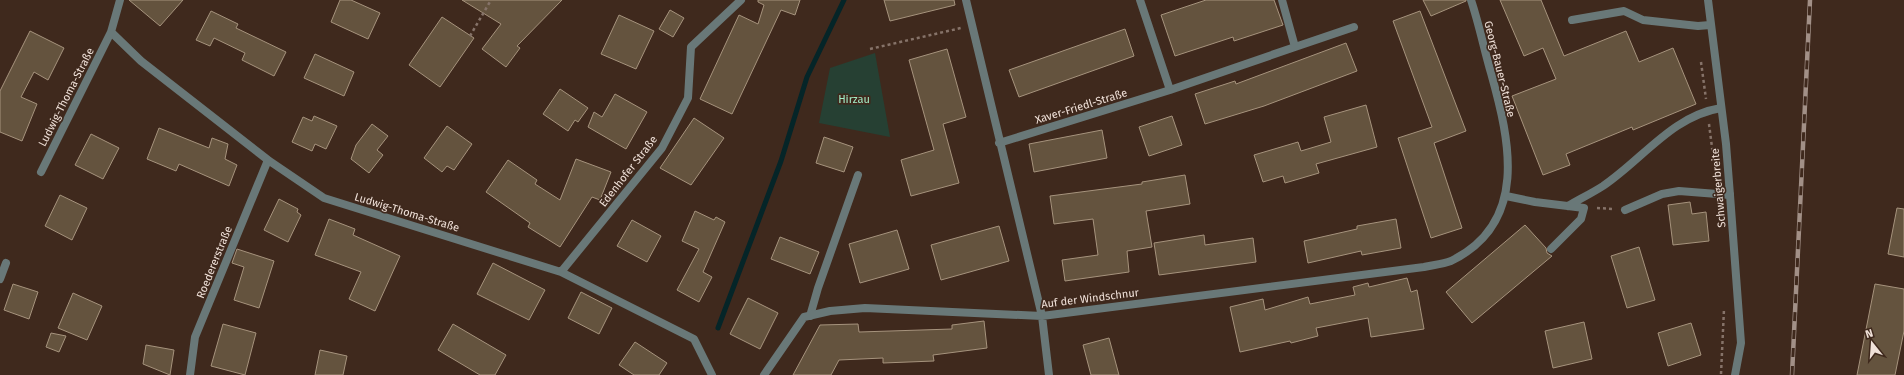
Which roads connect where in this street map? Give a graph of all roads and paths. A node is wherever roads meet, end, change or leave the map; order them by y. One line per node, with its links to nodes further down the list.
1 (120, 0): 13 (street, Ludwig-Thoma-Straße)
2 (491, 0): 14 (path)
3 (741, 0): 31 (street, Edenhofer Straße)
4 (966, 0): 11 (street)
5 (1140, 0): 17 (street)
6 (1282, 0): 15 (street)
7 (1471, 0): 24 (street, Georg-Bauer-Straße)
8 (1708, 0): 10 (street, Schwaigerbreite)
9 (1572, 20): 10 (street)
10 (1710, 25): 18 (street, Schwaigerbreite)
11 (972, 26): 16 (path); 19 (street)
12 (1354, 27): 15 (street, Xaver-Friedl-Straße)
13 (111, 32): 20 (street, Ludwig-Thoma-Straße); 21 (street, Ludwig-Thoma-Straße)
14 (470, 36)
15 (1295, 47): 17 (street, Xaver-Friedl-Straße)
16 (870, 49)
17 (1170, 90): 19 (street, Xaver-Friedl-Straße)
18 (1721, 108): 23 (street, Schwaigerbreite); 25 (street)
19 (999, 143): 34 (street)
20 (268, 160): 31 (street, Ludwig-Thoma-Straße); 35 (street, Roedererstraße)
21 (41, 172)
22 (858, 175): 33 (street)
23 (1730, 195): 27 (street); 39 (street, Schwaigerbreite)
24 (1506, 196): 25 (street); 30 (street, Georg-Bauer-Straße)
25 (1568, 206): 26 (street)
26 (1584, 208): 27 (path); 28 (street)
27 (1625, 210)
28 (1551, 249)
29 (6, 263): 32 (street)
30 (1424, 268): 34 (street, Auf der Windschnur)
31 (561, 272): 36 (street, Ludwig-Thoma-Straße)
32 (0, 279)
33 (810, 316): 34 (street, Auf der Windschnur); 37 (street, Auf der Windschnur)
34 (1042, 316): 38 (street)
35 (190, 375)
36 (712, 375)
37 (764, 375)
38 (1049, 375)
39 (1735, 375)

